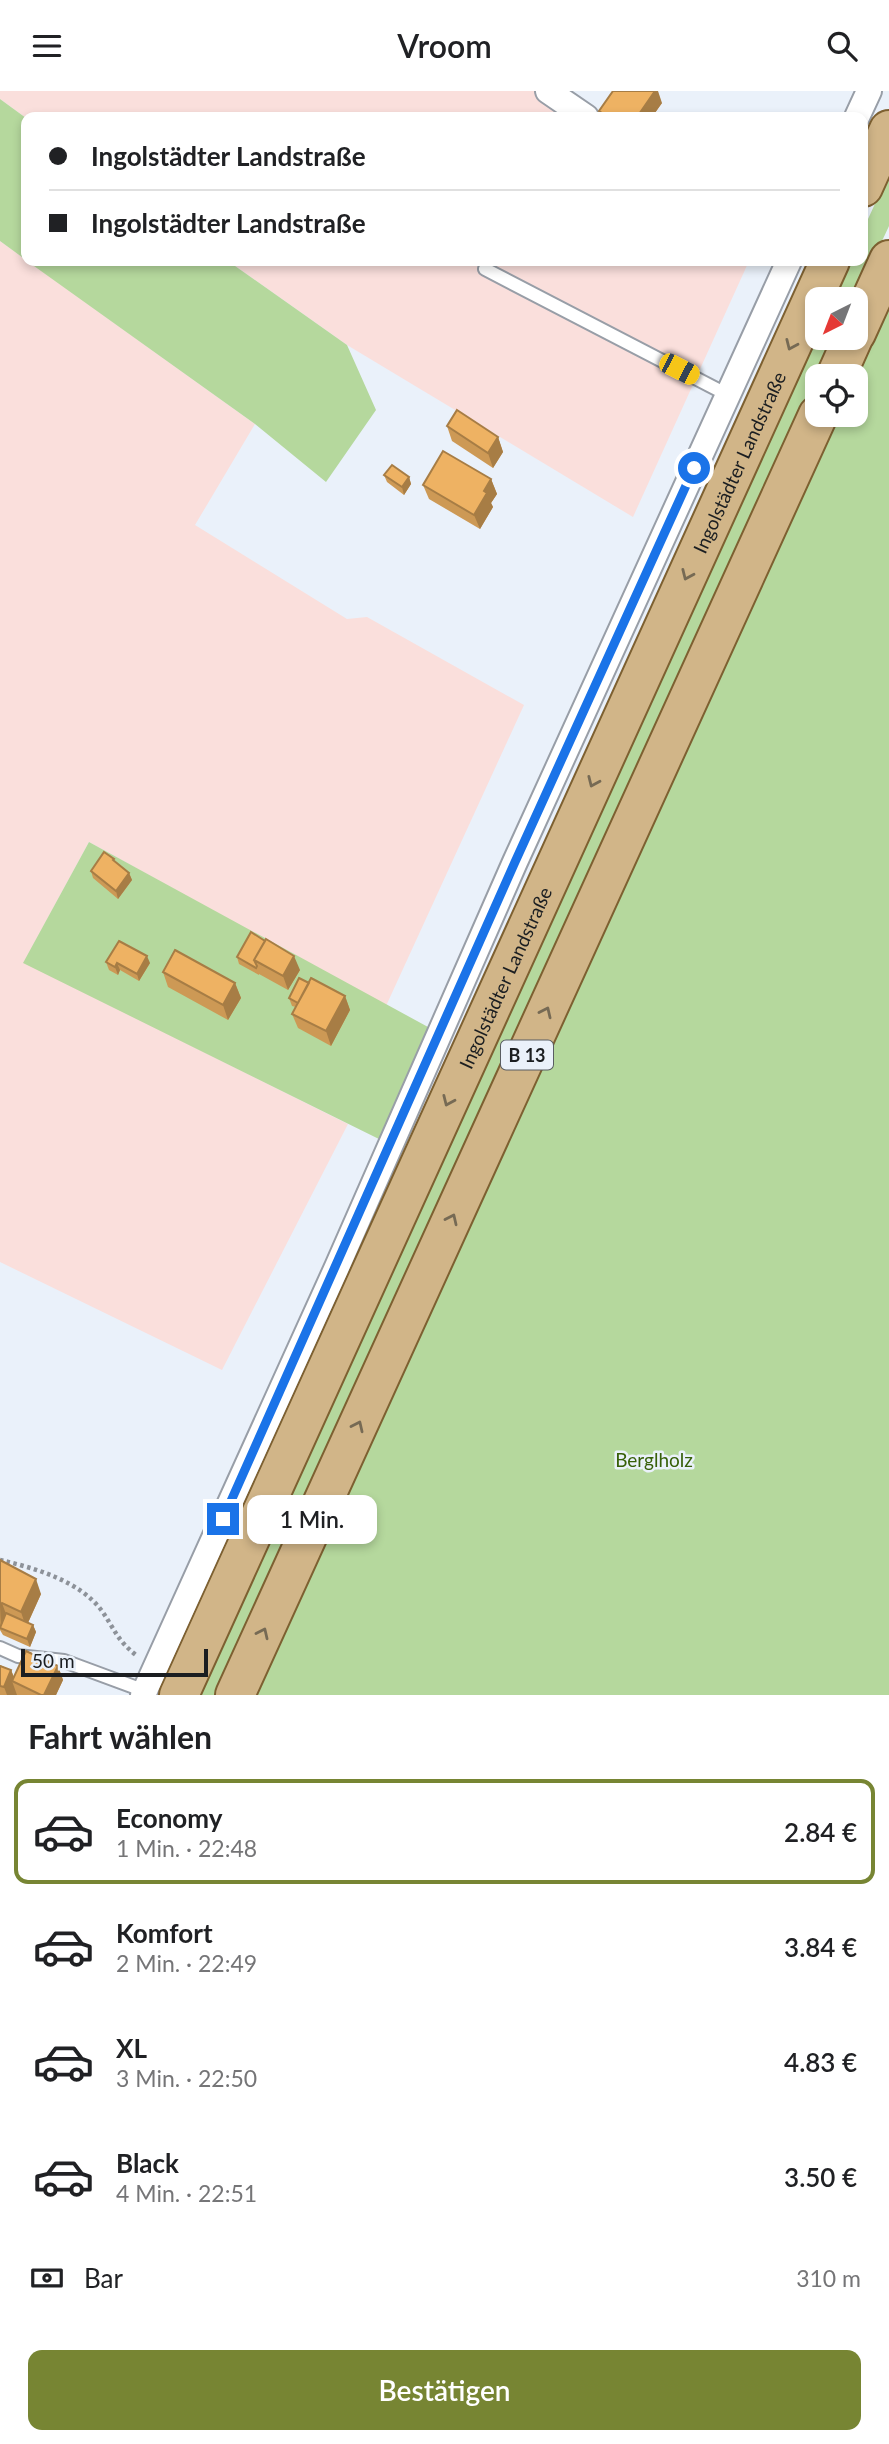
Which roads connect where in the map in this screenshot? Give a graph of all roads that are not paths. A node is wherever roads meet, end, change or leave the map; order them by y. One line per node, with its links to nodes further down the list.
1 (548, 91): 3 (street)
2 (869, 91): 4 (street)
3 (579, 112)
4 (859, 112)
5 (889, 130): 6 (main road)
6 (868, 176)
7 (889, 260): 11 (main road)
8 (787, 266): 12 (street, Ingolstädter Landstraße)
9 (828, 266): 15 (main road, Ingolstädter Landstraße / B 13, one-way to 15)
10 (485, 269): 12 (lane)
11 (868, 306)
12 (728, 395): 15 (street, Ingolstädter Landstraße)
13 (813, 427): 16 (main road, B 13, one-way to 13)
14 (0, 1648): 15 (lane)
15 (156, 1688)
16 (235, 1695)

